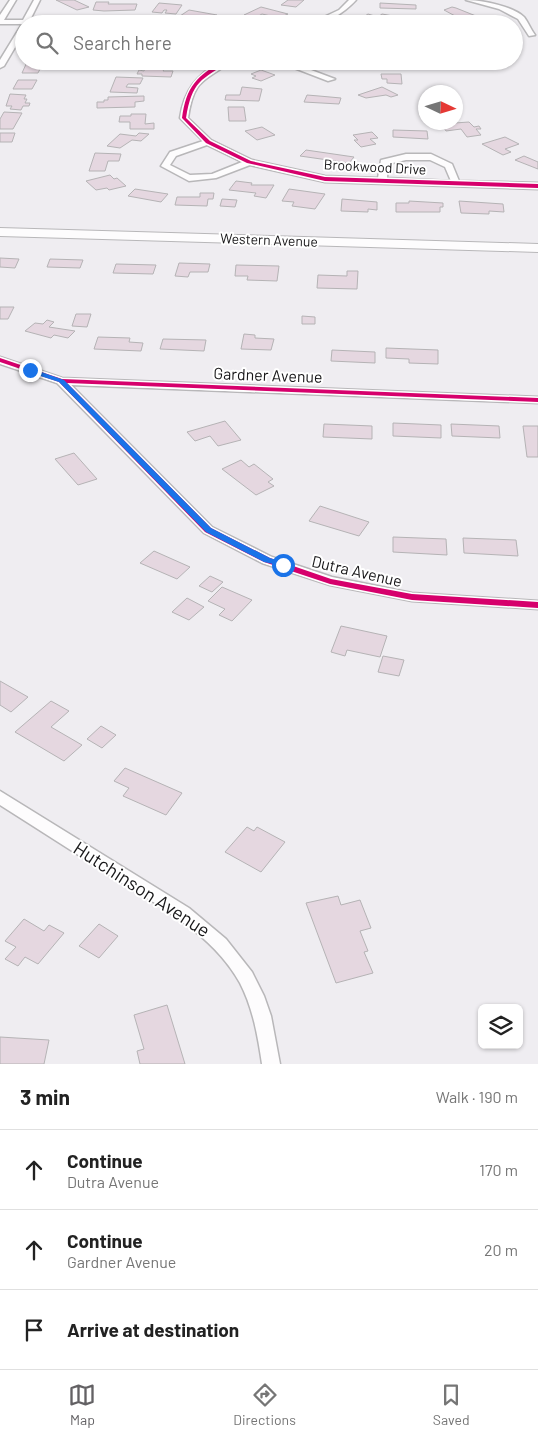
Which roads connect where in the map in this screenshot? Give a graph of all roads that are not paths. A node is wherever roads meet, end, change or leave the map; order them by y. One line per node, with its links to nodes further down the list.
1 (13, 0): 8 (street)
2 (37, 0): 5 (street)
3 (353, 0): 6 (street)
4 (469, 0): 7 (street)
5 (30, 15)
6 (332, 15)
7 (515, 15)
8 (0, 21): 10 (street)
9 (523, 21): 11 (street)
10 (15, 23)
11 (531, 35)
12 (15, 41): 13 (street)
13 (0, 66)
14 (209, 70): 17 (street, Brookwood Drive)
15 (305, 70): 16 (street)
16 (331, 79)
17 (208, 142): 18 (street, Brookwood Drive); 18 (street)
18 (249, 162): 19 (street, Brookwood Drive)
19 (382, 182): 20 (street, Brookwood Drive); 20 (street)
20 (456, 183): 21 (street, Brookwood Drive)
21 (538, 186)
22 (0, 232): 23 (main road, Western Avenue)
23 (538, 248)
24 (0, 360): 25 (street, Gardner Avenue)
25 (61, 381): 26 (street, Gardner Avenue); 27 (street, Dutra Avenue)
26 (538, 400)
27 (538, 605)
28 (0, 797): 29 (street, Hutchinson Avenue)
29 (271, 1064)

